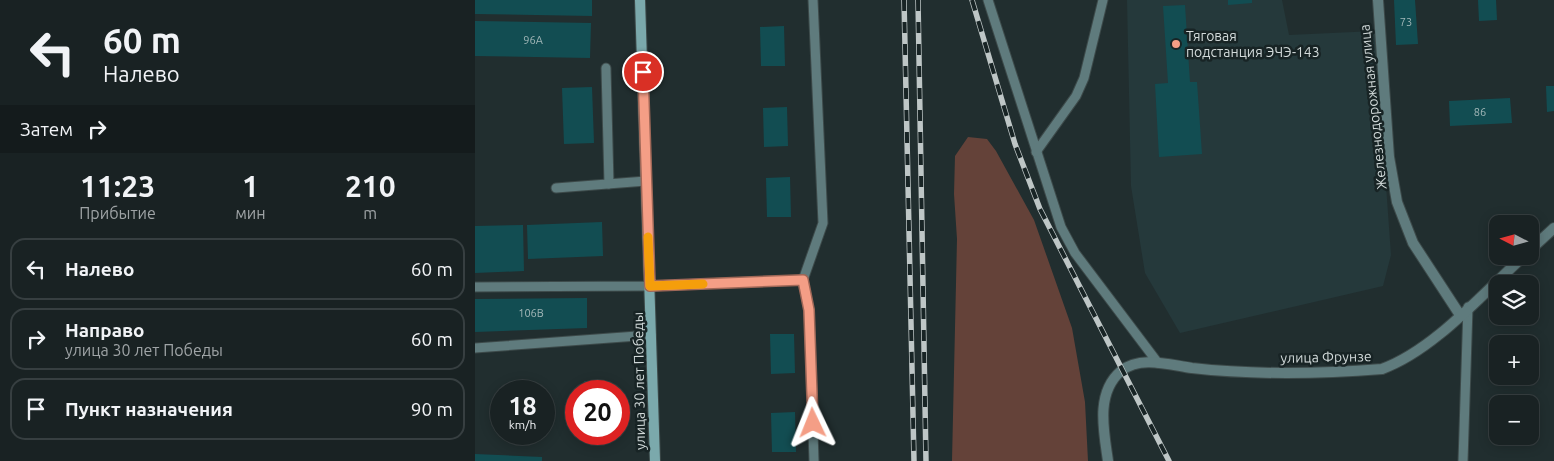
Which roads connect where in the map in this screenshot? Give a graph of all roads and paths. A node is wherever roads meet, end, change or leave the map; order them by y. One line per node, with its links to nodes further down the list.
1 (640, 0): 8 (main road, улица 30 лет Победы)
2 (813, 0): 14 (lane)
3 (988, 0): 7 (lane)
4 (1103, 0): 7 (lane)
5 (1378, 0): 18 (street, Железнодорожная улица)
6 (606, 68): 9 (lane)
7 (1036, 152): 21 (lane)
8 (646, 181): 9 (lane); 15 (main road, улица 30 лет Победы)
9 (609, 184): 10 (lane)
10 (556, 188)
11 (1554, 228): 12 (street)
12 (1539, 242)
13 (1513, 265): 17 (street, улица Фрунзе)
14 (803, 280): 15 (lane); 23 (lane)
15 (650, 286): 16 (lane); 19 (main road, улица 30 лет Победы)
16 (475, 287)
17 (1468, 307): 18 (street, улица Фрунзе); 25 (lane)
18 (1460, 315): 21 (street, улица Фрунзе)
19 (651, 335): 20 (lane); 22 (main road, улица 30 лет Победы)
20 (475, 348)
21 (1158, 363): 24 (street, улица Фрунзе)
22 (655, 461)
23 (814, 461)
24 (1108, 461)
25 (1463, 461)

